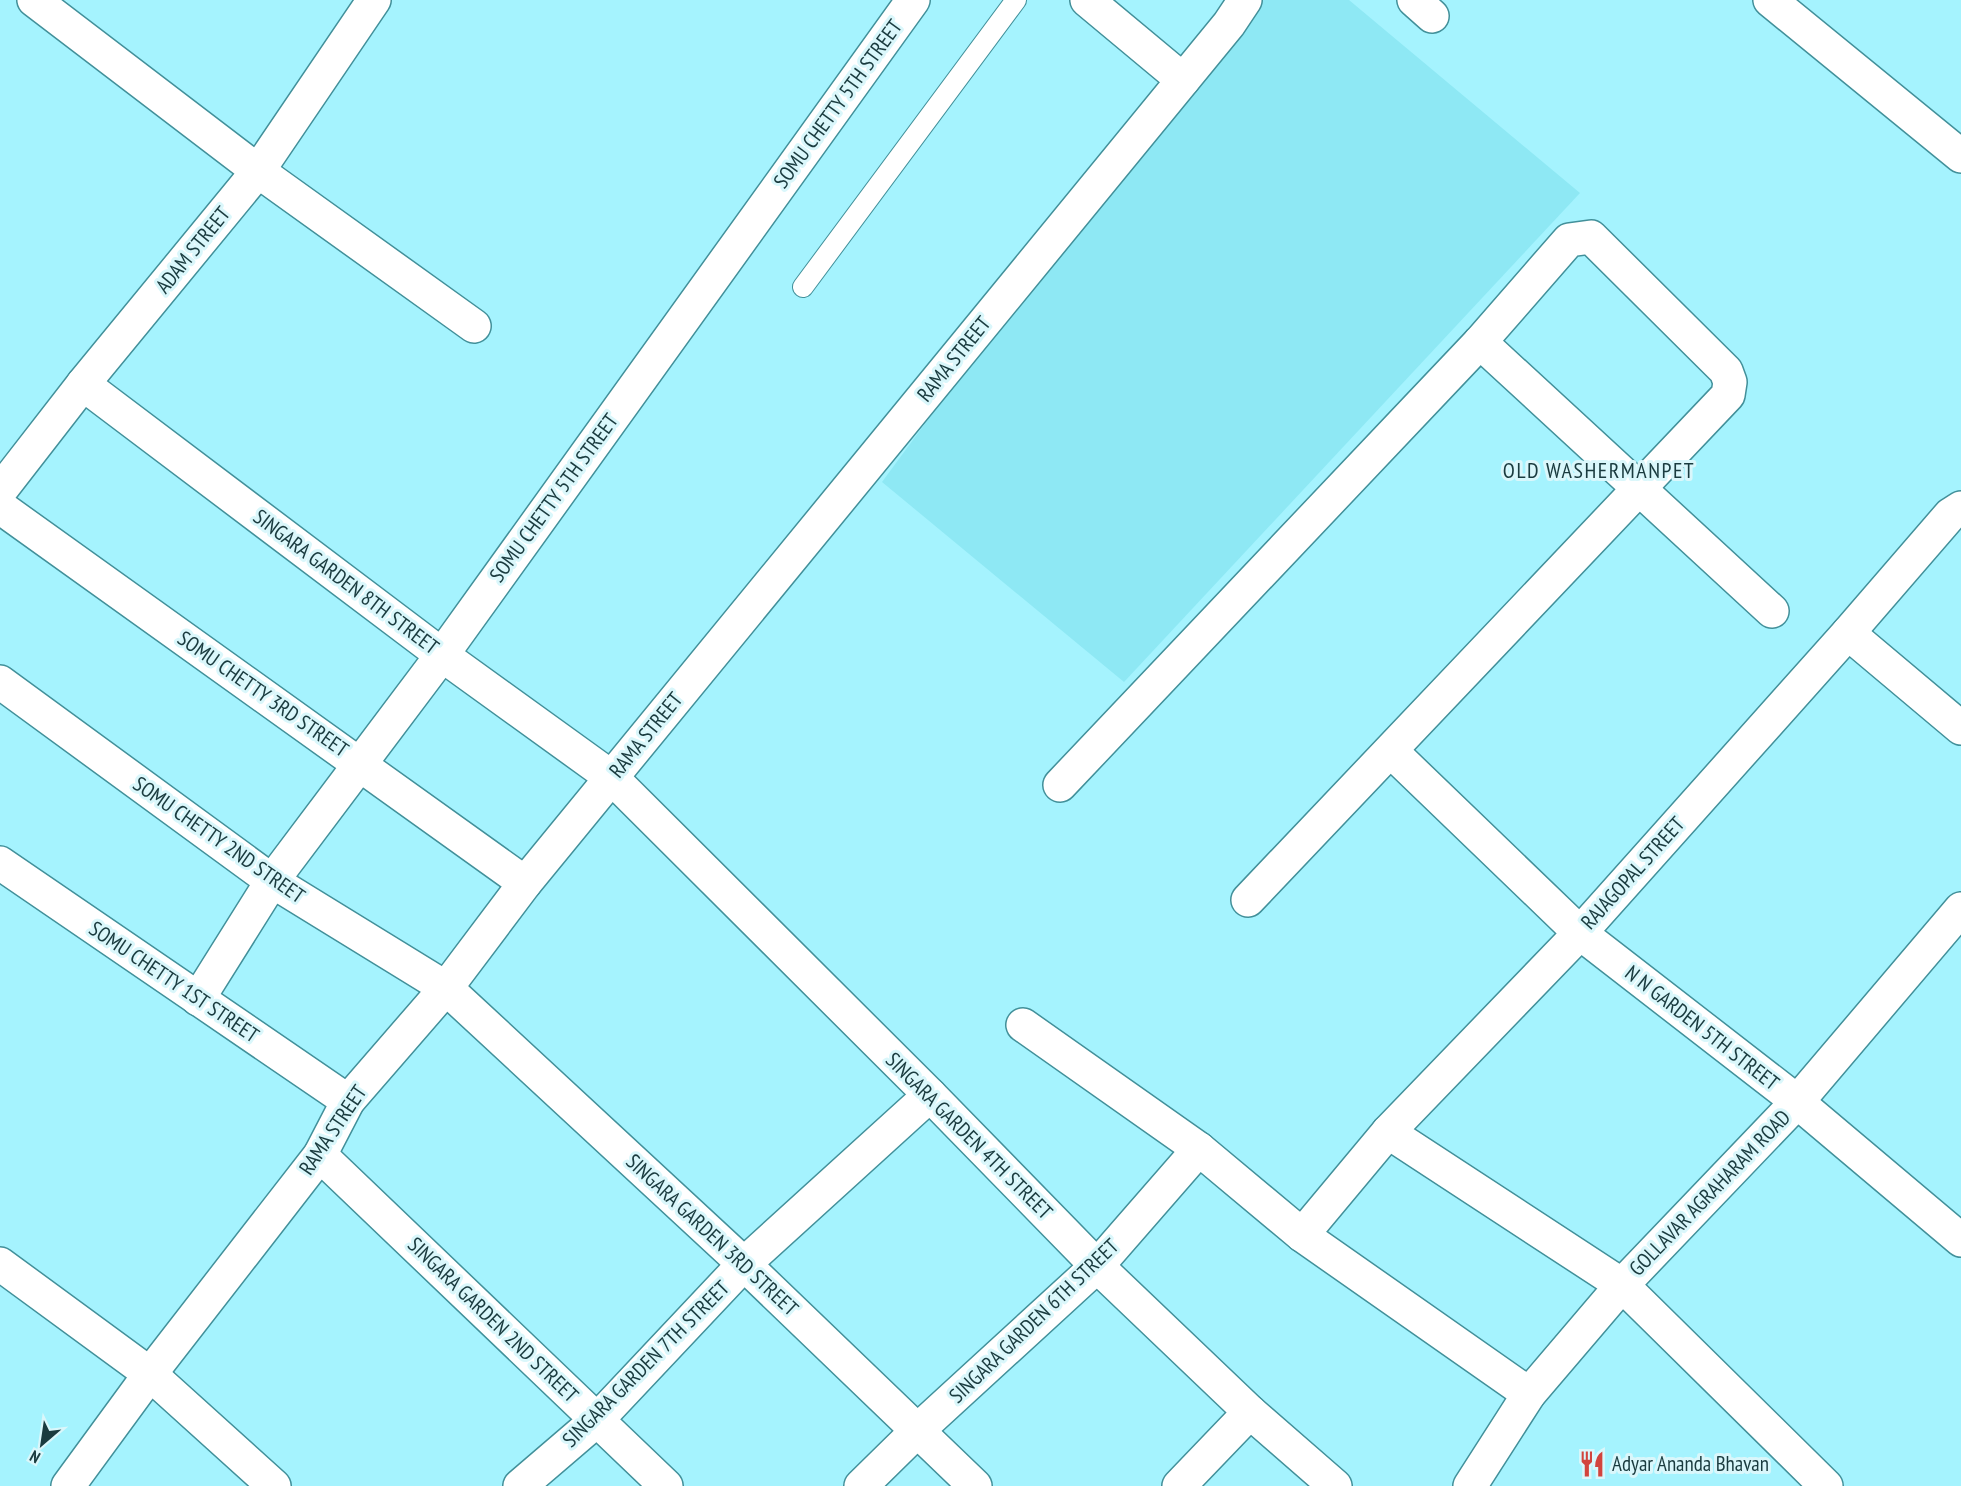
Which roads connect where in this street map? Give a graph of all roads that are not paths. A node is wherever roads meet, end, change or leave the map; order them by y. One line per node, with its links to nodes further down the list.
1 (34, 0): 10 (street)
2 (374, 0): 10 (street, ADAM STREET)
3 (914, 0): 21 (street, SOMU CHETTY 5TH STREET)
4 (1016, 0): 11 (lane)
5 (1087, 0): 8 (street)
6 (1245, 0): 8 (street, RAMA STREET)
7 (1770, 0): 9 (street)
8 (1183, 80): 26 (street, RAMA STREET)
9 (1961, 156)
10 (258, 171): 12 (street); 14 (street, ADAM STREET)
11 (803, 287)
12 (474, 326)
13 (1480, 342): 15 (street); 15 (street); 27 (street)
14 (82, 384): 16 (street, ADAM STREET); 21 (street, SINGARA GARDEN 8TH STREET)
15 (1639, 490): 19 (street); 24 (street)
16 (0, 491)
17 (0, 507): 25 (street, SOMU CHETTY 3RD STREET)
18 (1961, 508): 20 (street, RAJAGOPAL STREET)
19 (1772, 611)
20 (1848, 633): 23 (street); 33 (street, RAJAGOPAL STREET)
21 (442, 655): 25 (street, SOMU CHETTY 5TH STREET); 26 (street, SINGARA GARDEN 8TH STREET)
22 (0, 682): 29 (street, SOMU CHETTY 2ND STREET)
23 (1961, 728)
24 (1391, 751): 31 (street); 33 (street, N N GARDEN 5TH STREET)
25 (361, 764): 29 (street, SOMU CHETTY 5TH STREET); 30 (street, SOMU CHETTY 3RD STREET)
26 (611, 777): 30 (street, RAMA STREET); 37 (street, SINGARA GARDEN 4TH STREET)
27 (1060, 785)
28 (0, 863): 35 (street, SOMU CHETTY 1ST STREET)
29 (272, 881): 34 (street, SOMU CHETTY 2ND STREET); 35 (street, SOMU CHETTY 5TH STREET)
30 (525, 883): 34 (street, RAMA STREET)
31 (1248, 900)
32 (1961, 909): 39 (street, GOLLAVAR AGRAHARAM ROAD)
33 (1580, 933): 39 (street, N N GARDEN 5TH STREET); 40 (street, RAJAGOPAL STREET)
34 (446, 988): 38 (street, RAMA STREET); 46 (street, SINGARA GARDEN 3RD STREET)
35 (198, 999): 38 (street, SOMU CHETTY 1ST STREET)
36 (1023, 1025): 41 (street)
37 (930, 1095): 46 (street, SINGARA GARDEN 7TH STREET); 47 (street, SINGARA GARDEN 4TH STREET)
38 (348, 1101): 42 (street, RAMA STREET)
39 (1797, 1102): 44 (street, N N GARDEN 5TH STREET); 48 (street, GOLLAVAR AGRAHARAM ROAD)
40 (1388, 1132): 43 (street, RAJAGOPAL STREET); 48 (street)
41 (1199, 1149): 43 (street); 47 (street, SINGARA GARDEN 6TH STREET)
42 (320, 1155): 49 (street, RAMA STREET); 52 (street, SINGARA GARDEN 2ND STREET)
43 (1302, 1235): 50 (street)
44 (1961, 1240)
45 (0, 1264): 49 (street)
46 (744, 1264): 52 (street, SINGARA GARDEN 7TH STREET); 53 (street, SINGARA GARDEN 3RD STREET)
47 (1097, 1266): 51 (street, SINGARA GARDEN 4TH STREET); 53 (street, SINGARA GARDEN 6TH STREET)
48 (1622, 1285): 50 (street, GOLLAVAR AGRAHARAM ROAD); 63 (street)
49 (150, 1374): 54 (street, RAMA STREET); 55 (street)
50 (1529, 1394): 62 (street, GOLLAVAR AGRAHARAM ROAD)
51 (1250, 1412): 60 (street); 61 (street, SINGARA GARDEN 4TH STREET)
52 (597, 1419): 56 (street, SINGARA GARDEN 7TH STREET); 57 (street, SINGARA GARDEN 2ND STREET)
53 (917, 1431): 58 (street, SINGARA GARDEN 6TH STREET); 59 (street, SINGARA GARDEN 3RD STREET)
54 (68, 1486)
55 (274, 1486)
56 (520, 1486)
57 (666, 1486)
58 (861, 1486)
59 (975, 1486)
60 (1179, 1486)
61 (1335, 1486)
62 (1470, 1486)
63 (1826, 1486)

